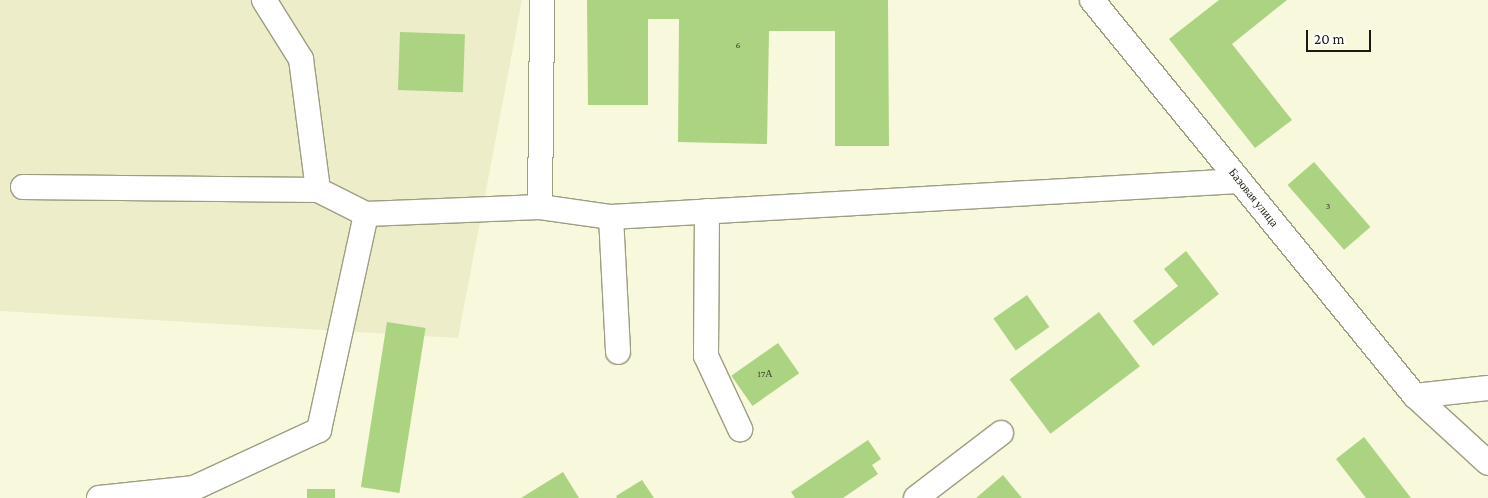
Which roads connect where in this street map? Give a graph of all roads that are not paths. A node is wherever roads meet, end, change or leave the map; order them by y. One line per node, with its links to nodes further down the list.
1 (264, 0): 6 (street)
2 (542, 0): 7 (street)
3 (1092, 0): 4 (street, Базовая улица)
4 (1239, 181): 8 (street); 13 (street, Базовая улица)
5 (23, 187): 6 (street)
6 (318, 190): 9 (street)
7 (540, 207): 9 (street); 10 (street)
8 (707, 212): 10 (street); 14 (street)
9 (366, 214): 17 (street)
10 (611, 217): 11 (street)
11 (618, 352)
12 (1488, 388): 13 (street)
13 (1415, 396): 16 (street, Базовая улица)
14 (740, 429)
15 (1001, 433): 18 (street)
16 (1488, 463)
17 (99, 498)
18 (916, 498)

